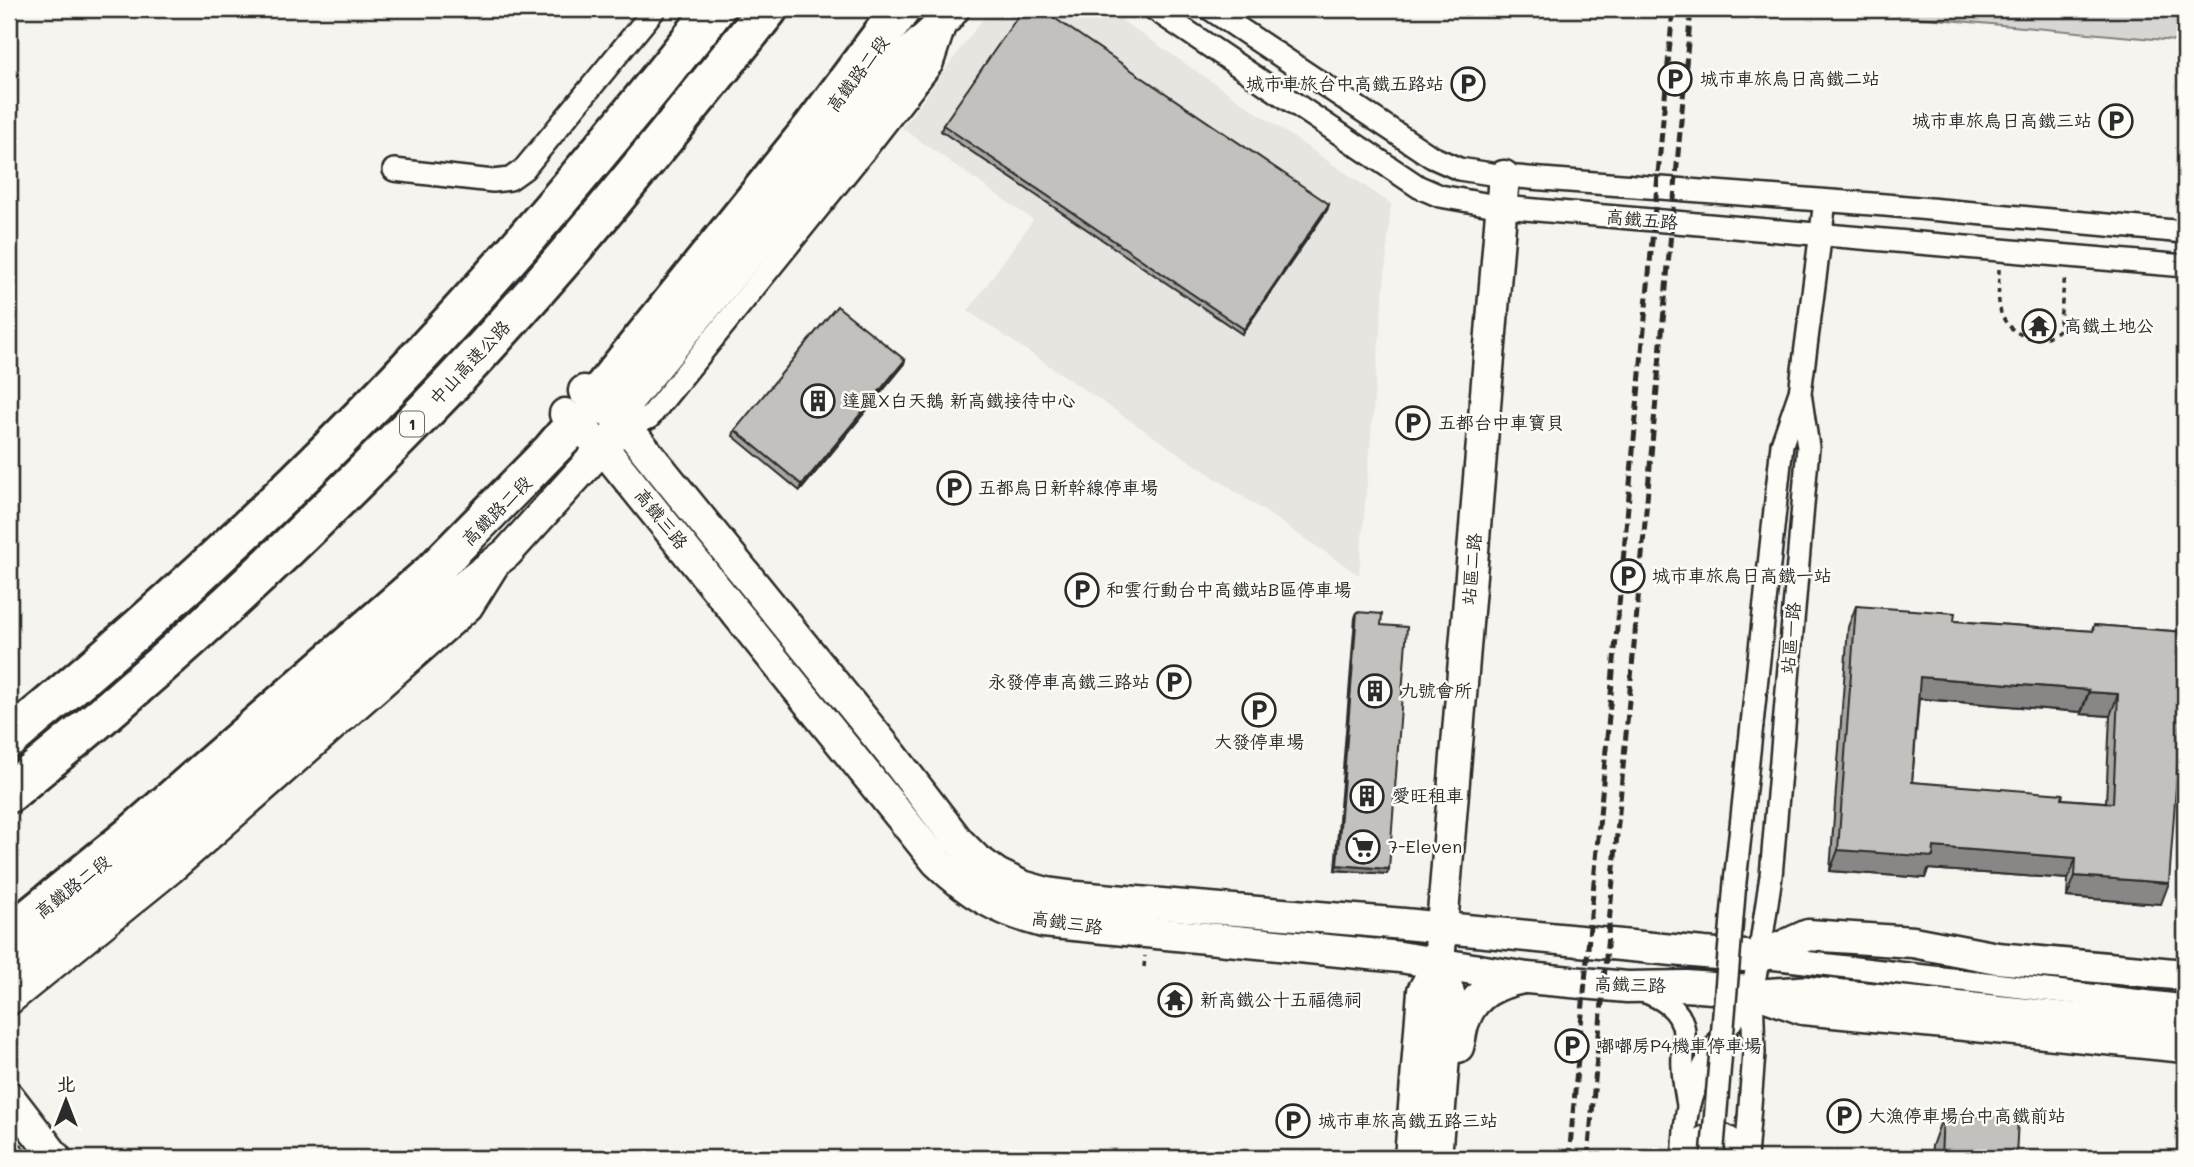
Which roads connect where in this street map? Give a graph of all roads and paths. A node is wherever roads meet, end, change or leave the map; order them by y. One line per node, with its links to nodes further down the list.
1 (655, 9): 9 (street)
2 (715, 9): 23 (highway, 1)
3 (768, 9): 24 (highway, 中山高速公路 / 1)
4 (884, 9): 19 (lane, 高鐵路二段)
5 (906, 9): 19 (street, 高鐵路二段)
6 (1154, 9): 12 (street, 高鐵五路)
7 (1210, 9): 10 (street, 高鐵五路)
8 (951, 13): 20 (street, 高鐵路二段)
9 (394, 170)
10 (1504, 176): 11 (street, 高鐵五路); 12 (street, 站區二路)
11 (1825, 201): 13 (street, 高鐵五路); 14 (street, 站區一路)
12 (1502, 206): 14 (street, 高鐵五路); 26 (street, 站區二路)
13 (2185, 232)
14 (1821, 235): 15 (street, 高鐵五路); 18 (street, 站區一路)
15 (2185, 266)
16 (1999, 268): 17 (path)
17 (2066, 273)
18 (1800, 393): 29 (street, 站區一路); 46 (street, bridge)
19 (579, 406): 20 (street, 高鐵三路); 21 (street, 高鐵三路); 25 (lane, 高鐵路二段); 27 (street, 高鐵路二段)
20 (624, 424): 21 (street, 高鐵路二段); 26 (street, 高鐵三路)
21 (604, 448): 22 (street, 高鐵路二段); 30 (street, 高鐵三路)
22 (507, 553): 32 (street, 高鐵路二段); 37 (street, 高鐵路二段)
23 (9, 739)
24 (9, 793)
25 (9, 917)
26 (1442, 929): 29 (street, 高鐵三路); 30 (street, 站區二路)
27 (9, 937)
28 (1145, 954): 31 (path)
29 (1759, 957): 33 (street, 高鐵三路); 36 (street, 站區一路); 38 (street, 高鐵三路)
30 (1439, 962): 34 (street, 高鐵三路); 40 (street, 站區二路); 43 (street, 站區二路)
31 (1144, 967)
32 (9, 974)
33 (2185, 975)
34 (1527, 978): 35 (street, 高鐵三路); 40 (street)
35 (1627, 987): 36 (street, 高鐵三路); 41 (street)
36 (1752, 991): 38 (street, 高鐵三路); 41 (street, 站區一路); 47 (street, 站區一路)
37 (9, 1005)
38 (2179, 1021)
39 (9, 1097): 42 (street)
40 (1440, 1102): 44 (street, 站區二路)
41 (1689, 1106): 45 (street, 站區一路)
42 (56, 1158)
43 (1410, 1158)
44 (1436, 1158)
45 (1684, 1158): 47 (street)
46 (1712, 1158)
47 (1744, 1158)

